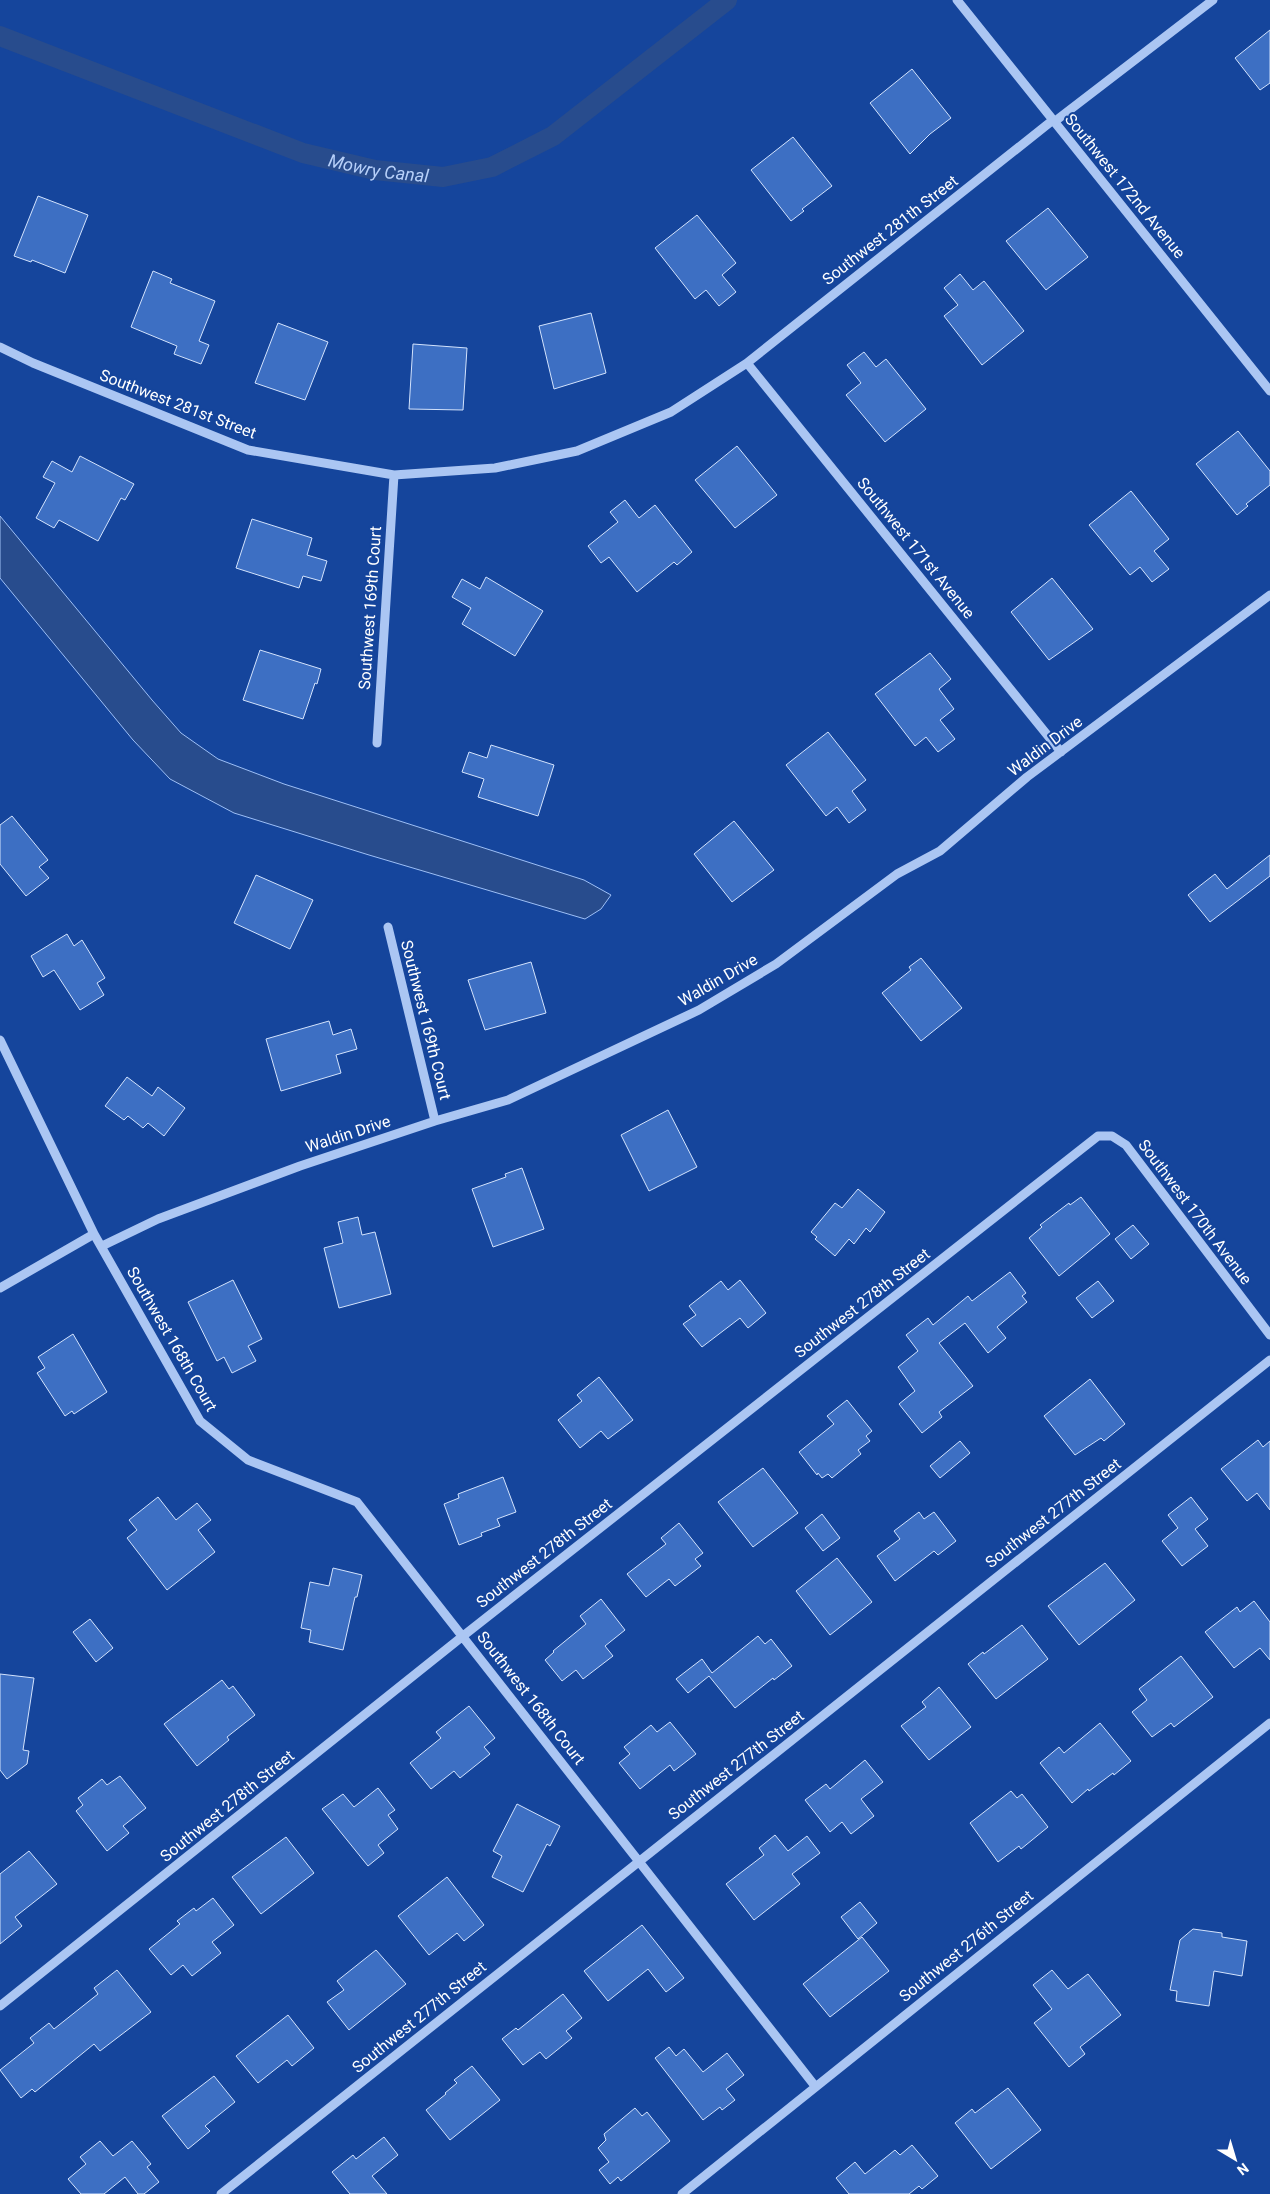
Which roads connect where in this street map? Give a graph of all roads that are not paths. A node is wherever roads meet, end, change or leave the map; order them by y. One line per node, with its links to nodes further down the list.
1 (957, 0): 3 (street, Southwest 172nd Avenue)
2 (1212, 0): 3 (street)
3 (1054, 121): 5 (street, Southwest 281th Street); 6 (street, Southwest 172nd Avenue)
4 (0, 347): 7 (street, Southwest 281st Street)
5 (747, 363): 7 (street, Southwest 281st Street); 10 (street, Southwest 171st Avenue)
6 (1270, 390)
7 (394, 475): 9 (street, Southwest 169th Court)
8 (1270, 595): 10 (street, Waldin Drive)
9 (377, 743)
10 (1061, 752): 13 (street, Waldin Drive)
11 (388, 927): 13 (street, Southwest 169th Court)
12 (0, 1040): 15 (street, Southwest 168th Court)
13 (435, 1121): 16 (street, Waldin Drive)
14 (1112, 1136): 18 (street, Southwest 170th Avenue); 20 (street, Southwest 278th Street)
15 (94, 1234): 16 (street, Southwest 168th Court); 17 (street)
16 (102, 1246): 20 (street, Southwest 168th Court)
17 (0, 1288)
18 (1270, 1335)
19 (1270, 1360): 22 (street, Southwest 277th Street)
20 (463, 1636): 22 (street, Southwest 168th Court); 23 (street, Southwest 278th Street)
21 (1270, 1723): 24 (street, Southwest 276th Street)
22 (639, 1861): 24 (street, Southwest 168th Court); 25 (street, Southwest 277th Street)
23 (0, 2006)
24 (815, 2086): 26 (street, Southwest 276th Street)
25 (221, 2194)
26 (682, 2194)

